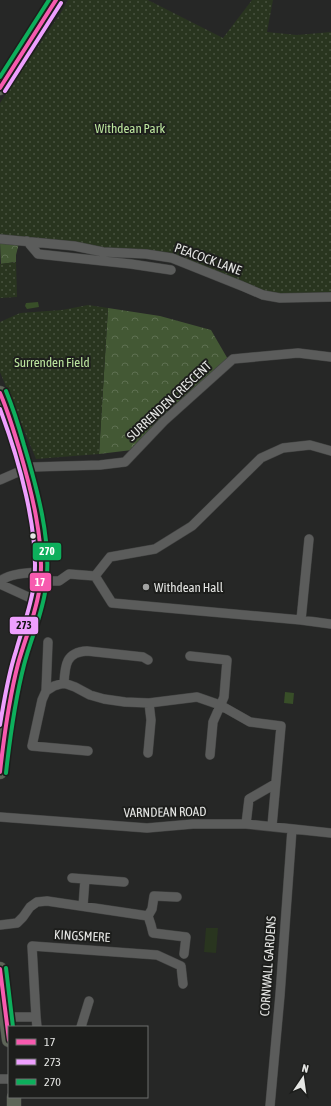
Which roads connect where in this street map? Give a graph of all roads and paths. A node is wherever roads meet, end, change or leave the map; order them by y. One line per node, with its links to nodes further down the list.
1 (56, 0): 2 (highway)
2 (0, 88)
3 (0, 239): 4 (street, PEACOCK LANE)
4 (27, 241): 5 (street, PEACOCK LANE); 6 (street, PEACOCK LANE)
5 (171, 270)
6 (331, 297)
7 (331, 357): 10 (street, SURRENDEN CRESCENT)
8 (0, 393): 10 (highway)
9 (331, 451): 14 (street)
10 (25, 469): 11 (street, SURRENDEN CRESCENT); 13 (highway)
11 (0, 480)
12 (309, 539): 17 (street)
13 (41, 576): 14 (street); 15 (street); 16 (highway)
14 (95, 576): 17 (street)
15 (0, 583): 16 (street)
16 (37, 601): 26 (highway)
17 (301, 620): 18 (street)
18 (331, 624)
19 (48, 642): 23 (street)
20 (190, 656): 25 (street)
21 (148, 660): 22 (street)
22 (64, 683): 23 (street); 24 (street)
23 (46, 692): 27 (street)
24 (149, 703): 25 (street); 28 (street)
25 (220, 705): 29 (street); 31 (street)
26 (3, 723): 30 (highway)
27 (88, 751)
28 (148, 754)
29 (210, 755)
30 (0, 772)
31 (276, 784): 33 (street); 34 (street)
32 (0, 817): 33 (street, VARNDEAN ROAD)
33 (246, 824): 34 (street, VARNDEAN ROAD)
34 (272, 826): 35 (street, VARNDEAN ROAD)
35 (292, 829): 36 (street, VARNDEAN ROAD); 53 (street, CORNWALL GARDENS)
36 (331, 833)
37 (72, 878): 38 (street)
38 (85, 879): 39 (street); 41 (street)
39 (124, 882)
40 (177, 898): 42 (street)
41 (83, 906): 42 (street); 43 (street)
42 (148, 916): 44 (street)
43 (0, 924)
44 (184, 954)
45 (0, 969): 48 (highway)
46 (183, 984): 49 (street, KINGSMERE)
47 (89, 1001): 51 (street)
48 (6, 1017): 49 (street); 52 (highway)
49 (36, 1017): 50 (street, KINGSMERE)
50 (37, 1026)
51 (81, 1026)
52 (8, 1032)
53 (270, 1106)

